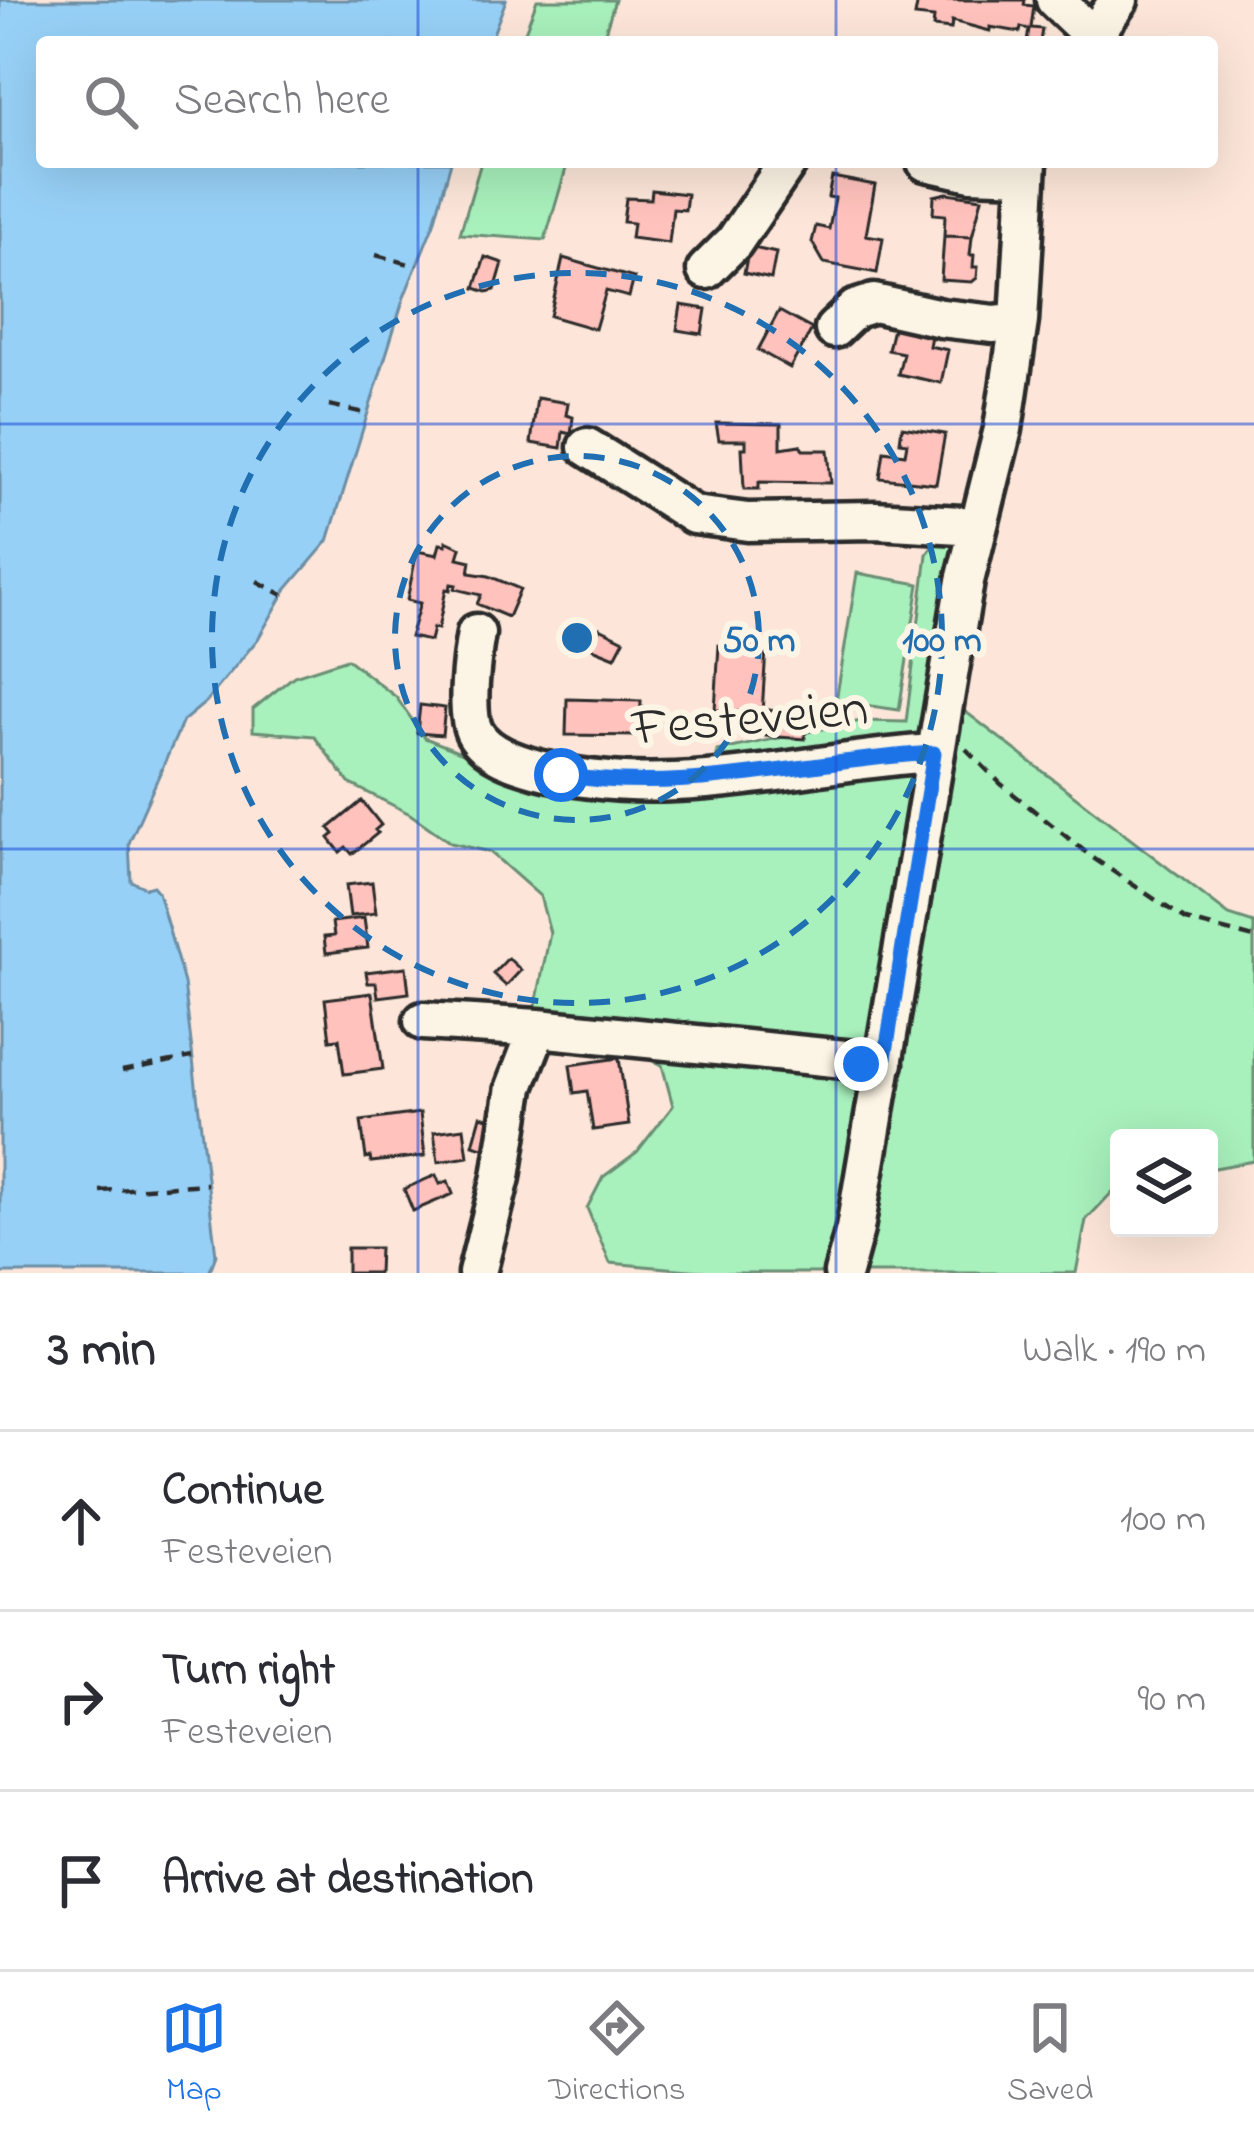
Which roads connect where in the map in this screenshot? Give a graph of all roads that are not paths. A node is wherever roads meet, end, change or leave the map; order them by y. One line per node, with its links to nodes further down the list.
1 (1055, 0): 3 (street)
2 (1119, 0): 4 (street)
3 (1088, 36)
4 (1093, 36)
5 (784, 168): 8 (street)
6 (953, 168): 7 (street, Festeveien)
7 (1027, 168): 9 (street, Festeveien)
8 (706, 270)
9 (1019, 321): 10 (street); 12 (street, Festeveien)
10 (834, 329)
11 (587, 447): 12 (street)
12 (977, 526): 14 (street, Festeveien)
13 (476, 633): 14 (street, Festeveien)
14 (936, 740): 17 (street, Festeveien)
15 (423, 1021): 16 (street)
16 (538, 1028): 17 (street); 18 (street)
17 (884, 1064): 19 (street, Festeveien)
18 (477, 1273)
19 (843, 1273)

